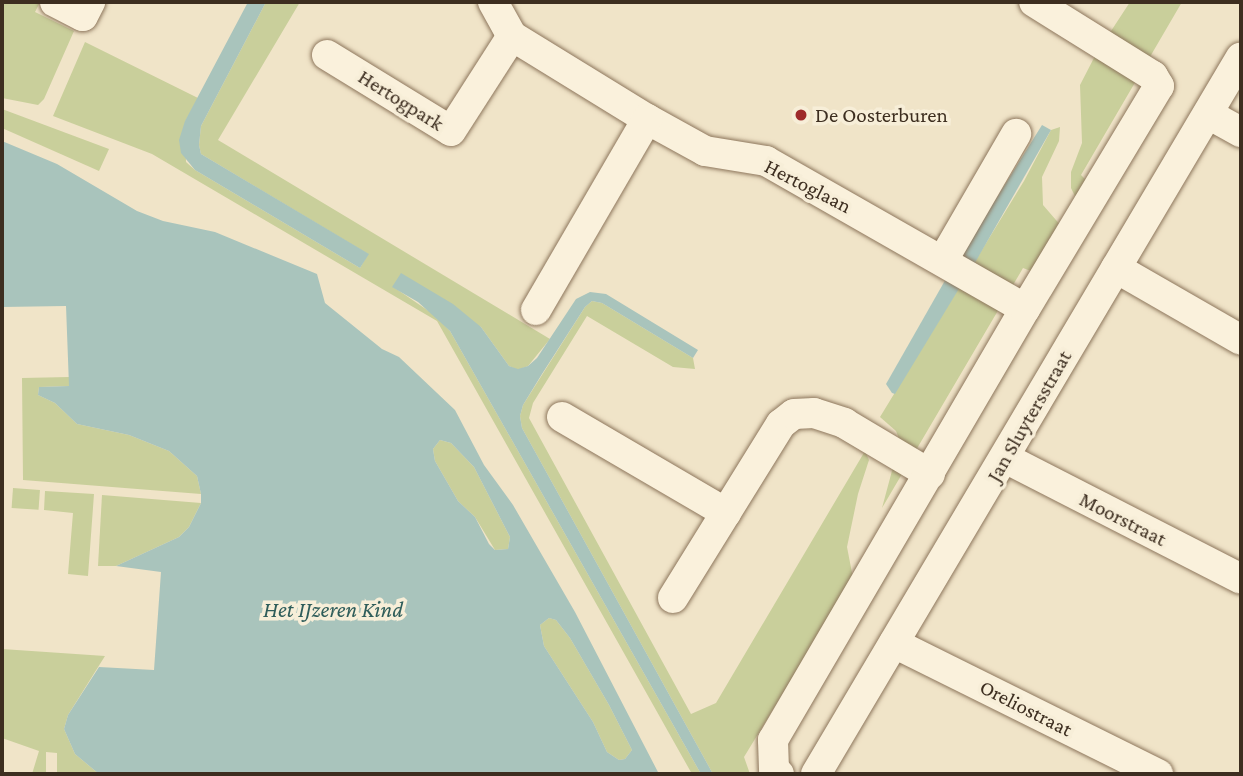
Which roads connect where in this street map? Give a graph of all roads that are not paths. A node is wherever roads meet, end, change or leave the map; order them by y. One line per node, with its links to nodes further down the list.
1 (55, 2): 2 (street)
2 (90, 2)
3 (493, 2): 5 (street, Hertoglaan)
4 (1034, 2): 14 (street)
5 (512, 36): 6 (street, Hertogpark); 9 (street, Hertoglaan)
6 (327, 55)
7 (1241, 57): 8 (street, Jan Sluytersstraat)
8 (1208, 114): 10 (street); 13 (street, Jan Sluytersstraat)
9 (647, 119): 12 (street, Hertoglaan); 15 (street)
10 (1241, 132)
11 (1016, 134): 12 (street)
12 (943, 260): 14 (street, Hertoglaan)
13 (1116, 268): 16 (street); 18 (street, Jan Sluytersstraat)
14 (1025, 309): 19 (street)
15 (536, 310)
16 (1241, 340)
17 (562, 417): 20 (street)
18 (1005, 458): 21 (street, Moorstraat); 23 (street, Jan Sluytersstraat)
19 (930, 474): 20 (street); 24 (street)
20 (726, 513): 22 (street)
21 (1241, 579)
22 (673, 598)
23 (894, 643): 25 (street, Jan Sluytersstraat); 26 (street, Oreliostraat)
24 (779, 774)
25 (816, 774)
26 (1158, 774)

